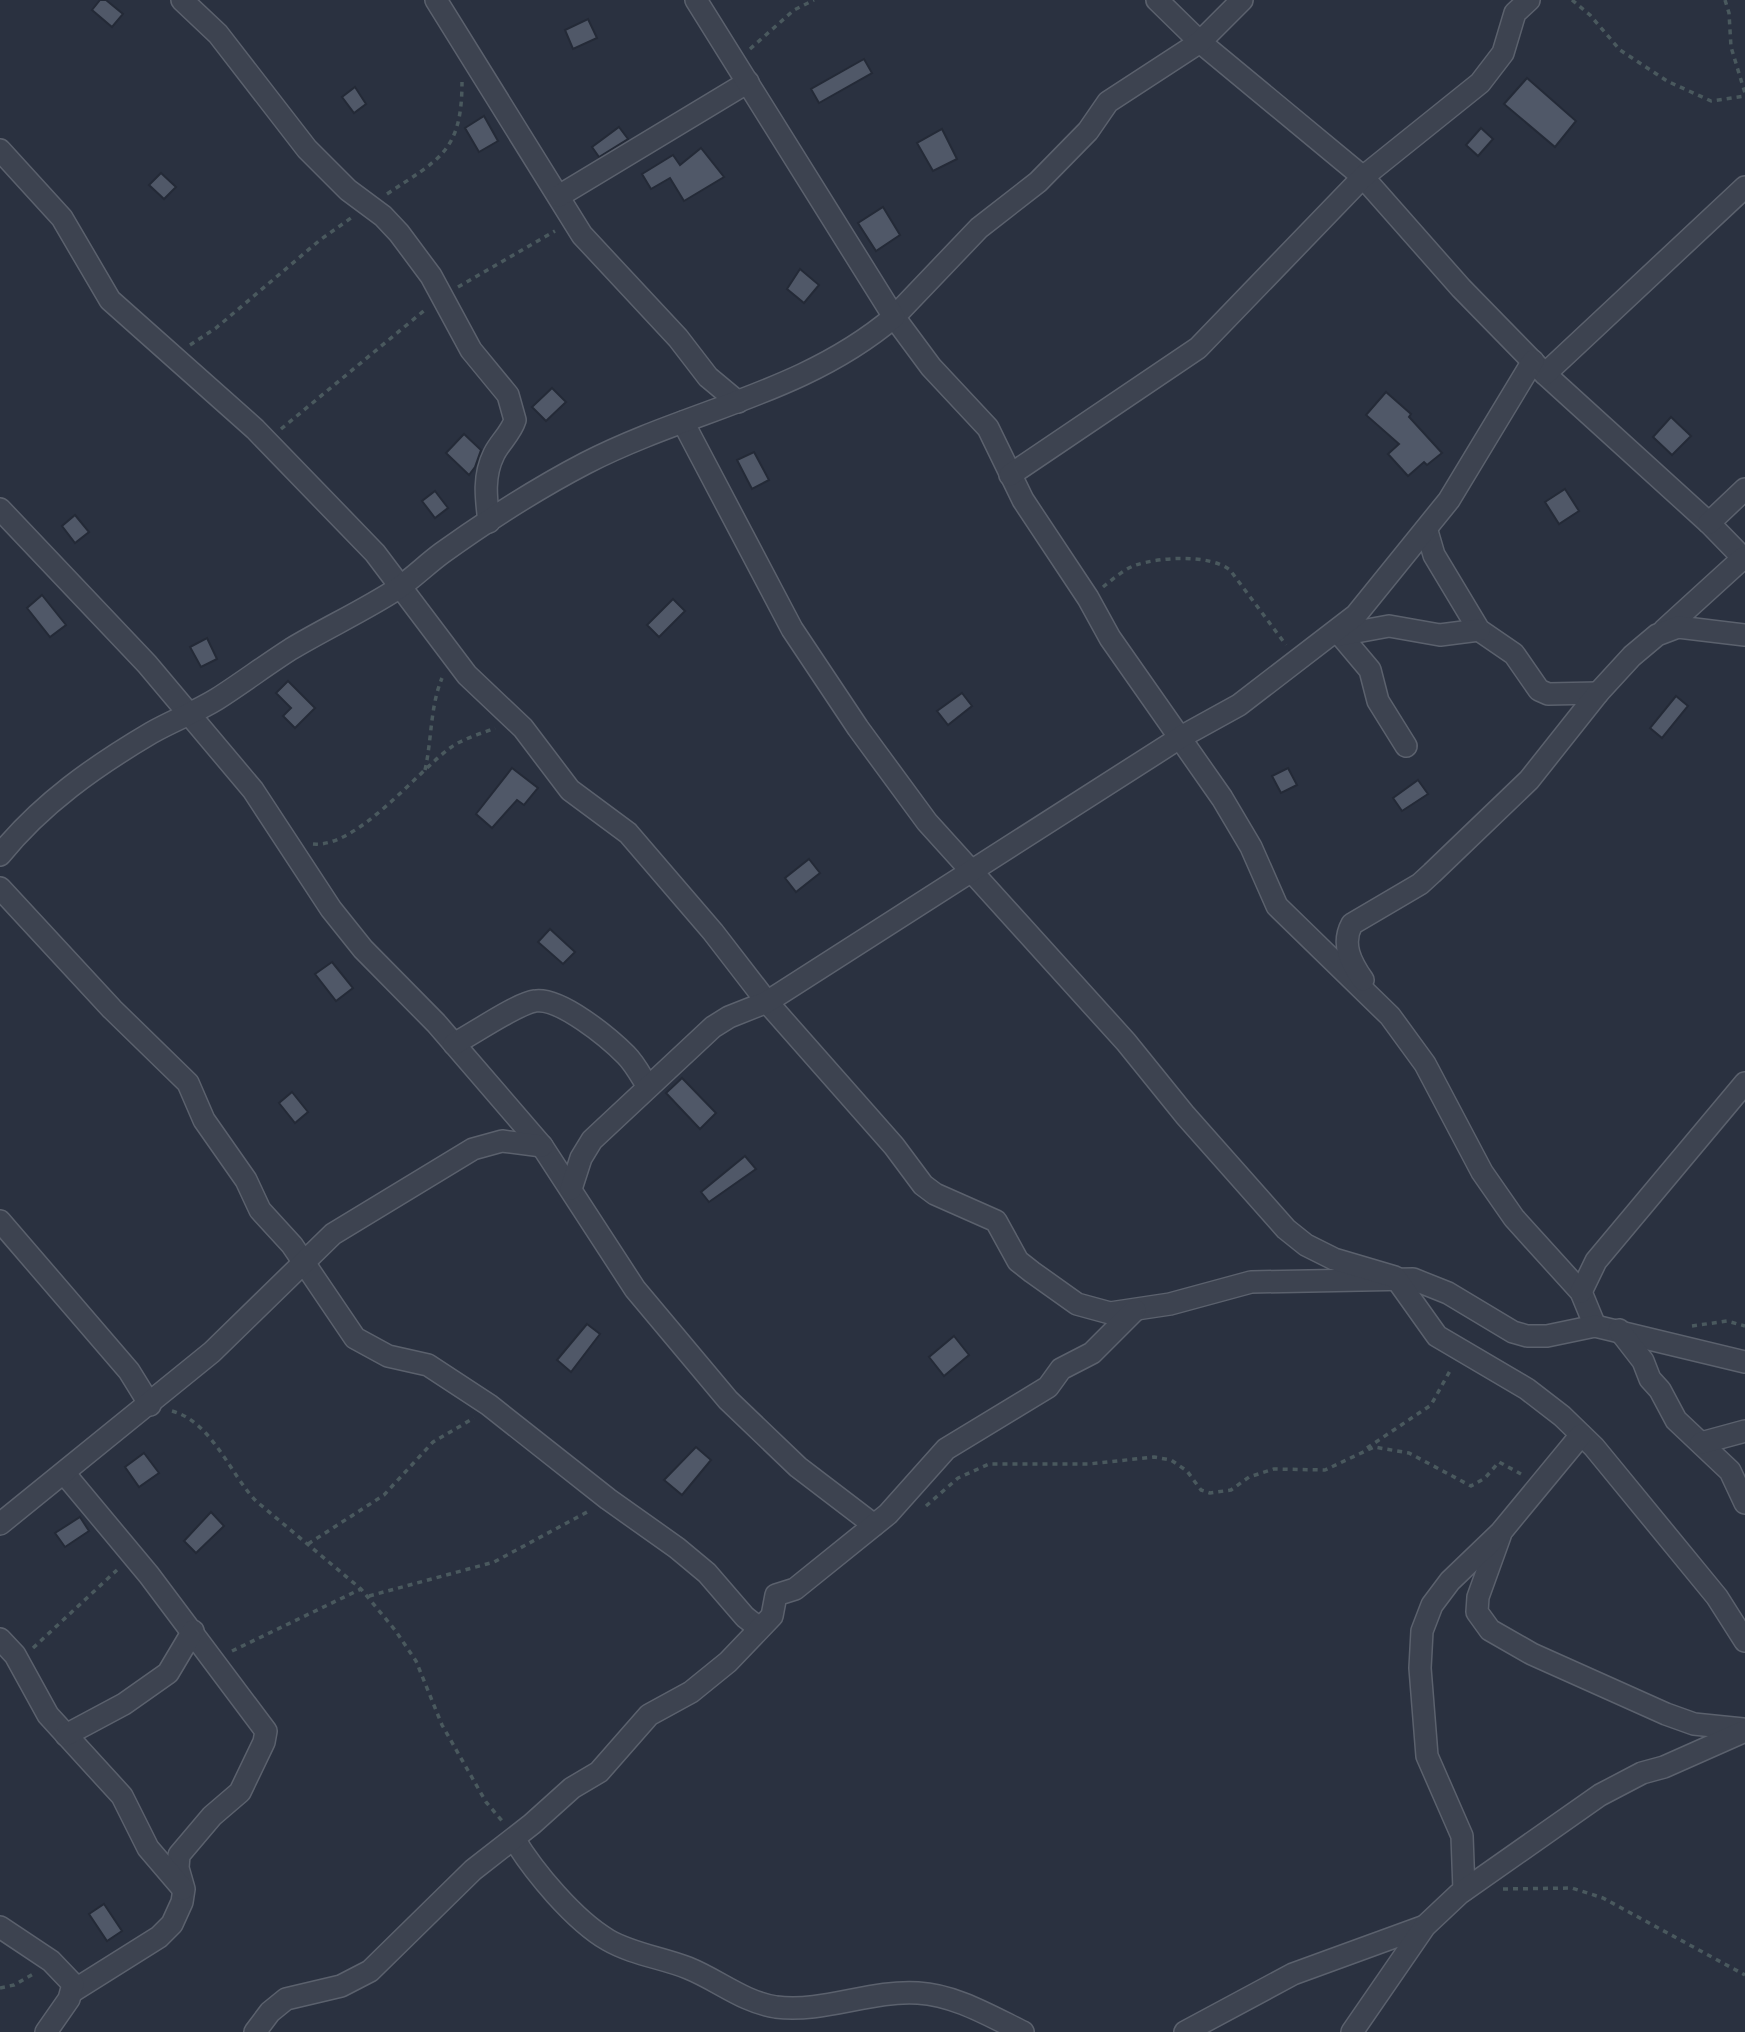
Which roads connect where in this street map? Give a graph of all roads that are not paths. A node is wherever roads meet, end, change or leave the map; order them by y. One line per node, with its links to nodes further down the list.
1 (182, 0): 20 (street)
2 (436, 0): 12 (street)
3 (696, 0): 8 (street)
4 (1157, 0): 7 (street)
5 (1242, 0): 7 (street)
6 (1529, 0): 10 (street)
7 (1200, 42): 10 (street); 13 (street)
8 (748, 82): 12 (street); 13 (street)
9 (0, 150): 24 (street)
10 (1363, 177): 14 (street); 17 (street)
11 (1745, 187): 14 (street)
12 (559, 196): 15 (street)
13 (894, 317): 15 (street); 17 (street)
14 (1539, 367): 21 (street); 22 (street)
15 (738, 402): 16 (street)
16 (683, 422): 20 (street); 34 (street)
17 (1010, 475): 31 (street)
18 (1745, 489): 21 (street)
19 (0, 509): 30 (street)
20 (489, 522): 24 (street)
21 (1709, 523): 23 (street)
22 (1427, 531): 25 (street); 27 (street)
23 (1744, 559): 26 (street)
24 (399, 587): 30 (street); 36 (street)
25 (1479, 630): 27 (street); 29 (street)
26 (1663, 632): 28 (street); 29 (street)
27 (1339, 633): 31 (street); 32 (street)
28 (1745, 635)
29 (1598, 693): 37 (street)
30 (189, 714): 33 (street); 38 (street)
31 (1181, 737): 34 (street); 37 (street)
32 (1406, 746)
33 (0, 855)
34 (974, 872): 36 (street); 45 (street)
35 (0, 888): 44 (street)
36 (766, 1002): 40 (street); 47 (street)
37 (1390, 1016): 46 (street)
38 (454, 1044): 40 (street); 41 (street)
39 (1745, 1083): 46 (street)
40 (648, 1087): 42 (street)
41 (542, 1146): 42 (street); 44 (street)
42 (571, 1189): 58 (street)
43 (0, 1221): 51 (street)
44 (303, 1264): 51 (street); 60 (street)
45 (1395, 1277): 47 (street); 48 (street); 53 (street)
46 (1581, 1292): 48 (street)
47 (1135, 1310): 58 (street)
48 (1595, 1326): 49 (street)
49 (1619, 1330): 50 (street); 54 (street)
50 (1745, 1362)
51 (150, 1405): 55 (street)
52 (1745, 1431): 54 (street)
53 (1581, 1434): 59 (street); 63 (street)
54 (1701, 1443): 56 (street)
55 (64, 1473): 57 (street); 61 (street)
56 (1745, 1503)
57 (0, 1524)
58 (874, 1525): 60 (street)
59 (1501, 1532): 64 (street); 68 (street)
60 (759, 1628): 66 (street)
61 (192, 1631): 65 (street); 67 (street)
62 (0, 1639): 65 (street)
63 (1745, 1641)
64 (1745, 1730): 68 (street)
65 (66, 1735): 67 (street)
66 (514, 1839): 73 (street); 74 (street)
67 (184, 1889): 71 (street)
68 (1464, 1890): 69 (street)
69 (1425, 1926): 75 (street); 76 (street)
70 (0, 1927): 71 (street)
71 (73, 1991): 72 (street)
72 (46, 2032)
73 (255, 2032)
74 (1023, 2032)
75 (1185, 2032)
76 (1352, 2032)

